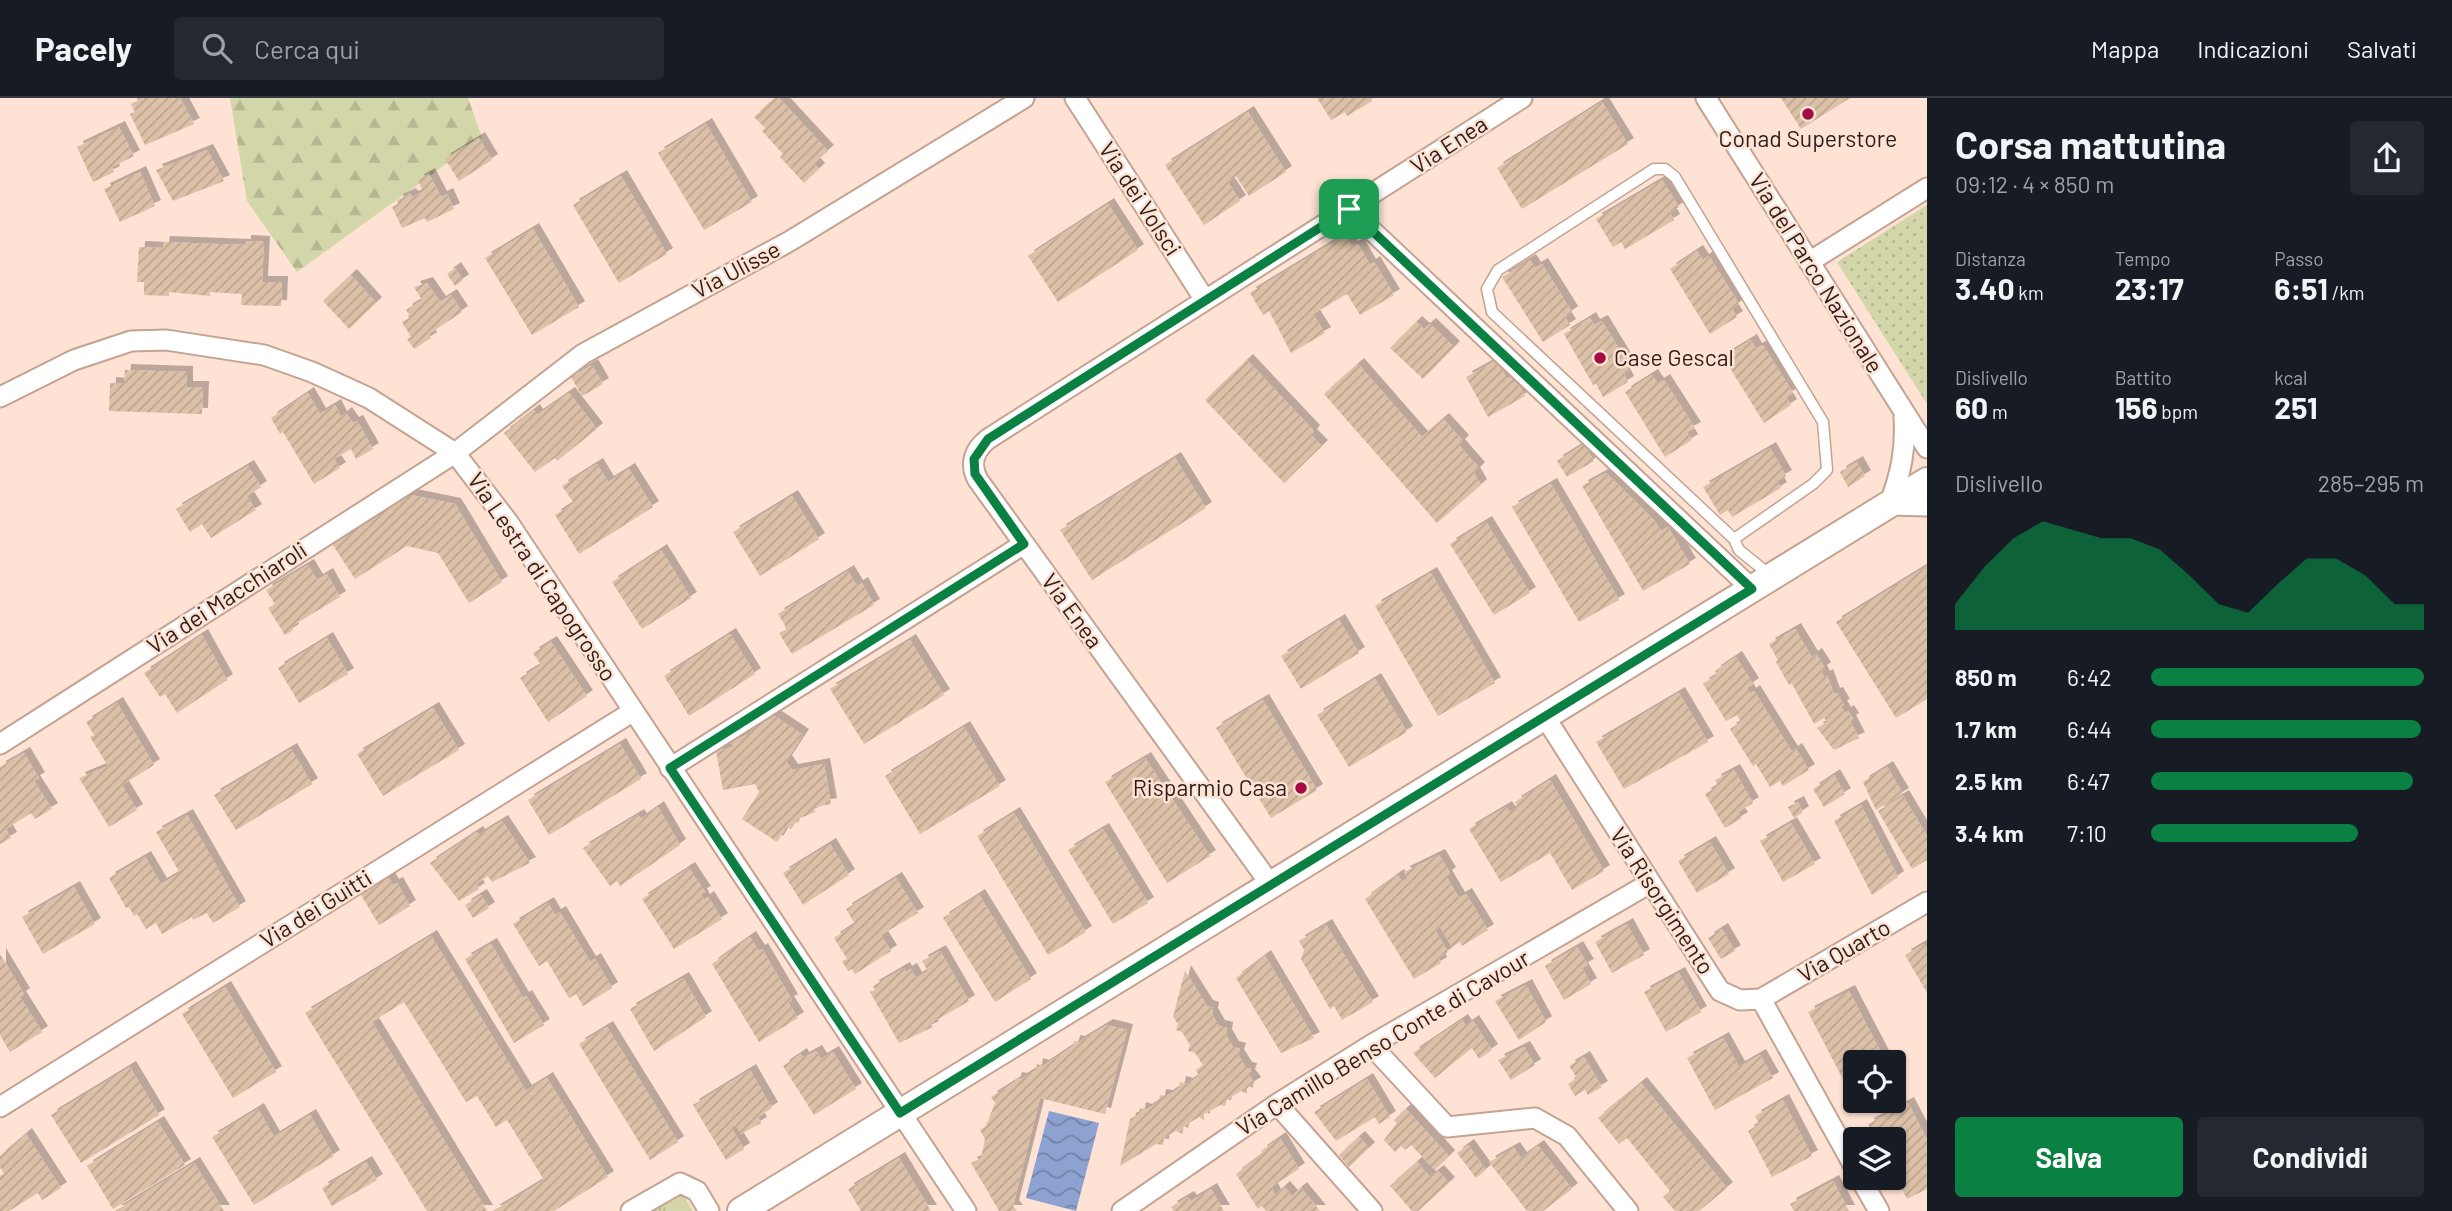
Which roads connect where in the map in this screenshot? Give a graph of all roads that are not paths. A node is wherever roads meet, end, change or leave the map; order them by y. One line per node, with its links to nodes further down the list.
1 (1024, 98): 12 (street, Via Ulisse)
2 (1075, 98): 8 (street, Via dei Volsci)
3 (1522, 98): 6 (street, Via Enea)
4 (1706, 98): 7 (street, Via del Parco Nazionale)
5 (1927, 188): 7 (street)
6 (1349, 209): 8 (street, Via Enea); 18 (street)
7 (1809, 262): 10 (street, Via del Parco Nazionale)
8 (1205, 300): 17 (street, Via Enea)
9 (0, 397): 12 (street, Via Lestra di Capogrosso)
10 (1904, 412): 11 (street, Via del Parco Nazionale); 14 (street, Via del Parco Nazionale)
11 (1927, 448)
12 (455, 453): 19 (street, Via Lestra di Capogrosso); 21 (street, Via dei Macchiaroli)
13 (1927, 481): 14 (street)
14 (1889, 505): 15 (street); 18 (street)
15 (1927, 506)
16 (1734, 539): 16 (lane); 18 (lane)
17 (1024, 544): 22 (street); 24 (street, Via Enea)
18 (1762, 583): 20 (street)
19 (632, 712): 22 (street, Via Lestra di Capogrosso); 29 (street, Via dei Guitti)
20 (1545, 717): 23 (street, Via Risorgimento); 24 (street)
21 (0, 744)
22 (670, 768): 30 (street, Via Lestra di Capogrosso)
23 (1650, 883): 26 (street, Via Risorgimento); 27 (street, Via Camillo Benso Conte di Cavour)
24 (1270, 885): 30 (street)
25 (1927, 902): 26 (street, Via Quarto)
26 (1761, 999): 31 (street)
27 (1371, 1045): 28 (street, Via Camillo Benso Conte di Cavour); 39 (street)
28 (1277, 1104): 37 (street, Via Camillo Benso Conte di Cavour); 38 (street)
29 (0, 1107)
30 (900, 1113): 35 (street); 36 (street, Via Lestra di Capogrosso)
31 (1843, 1146)
32 (1867, 1190): 40 (street)
33 (631, 1211): 34 (street)
34 (709, 1211)
35 (741, 1211)
36 (966, 1211)
37 (1122, 1211)
38 (1372, 1211)
39 (1628, 1211)
40 (1879, 1211)

